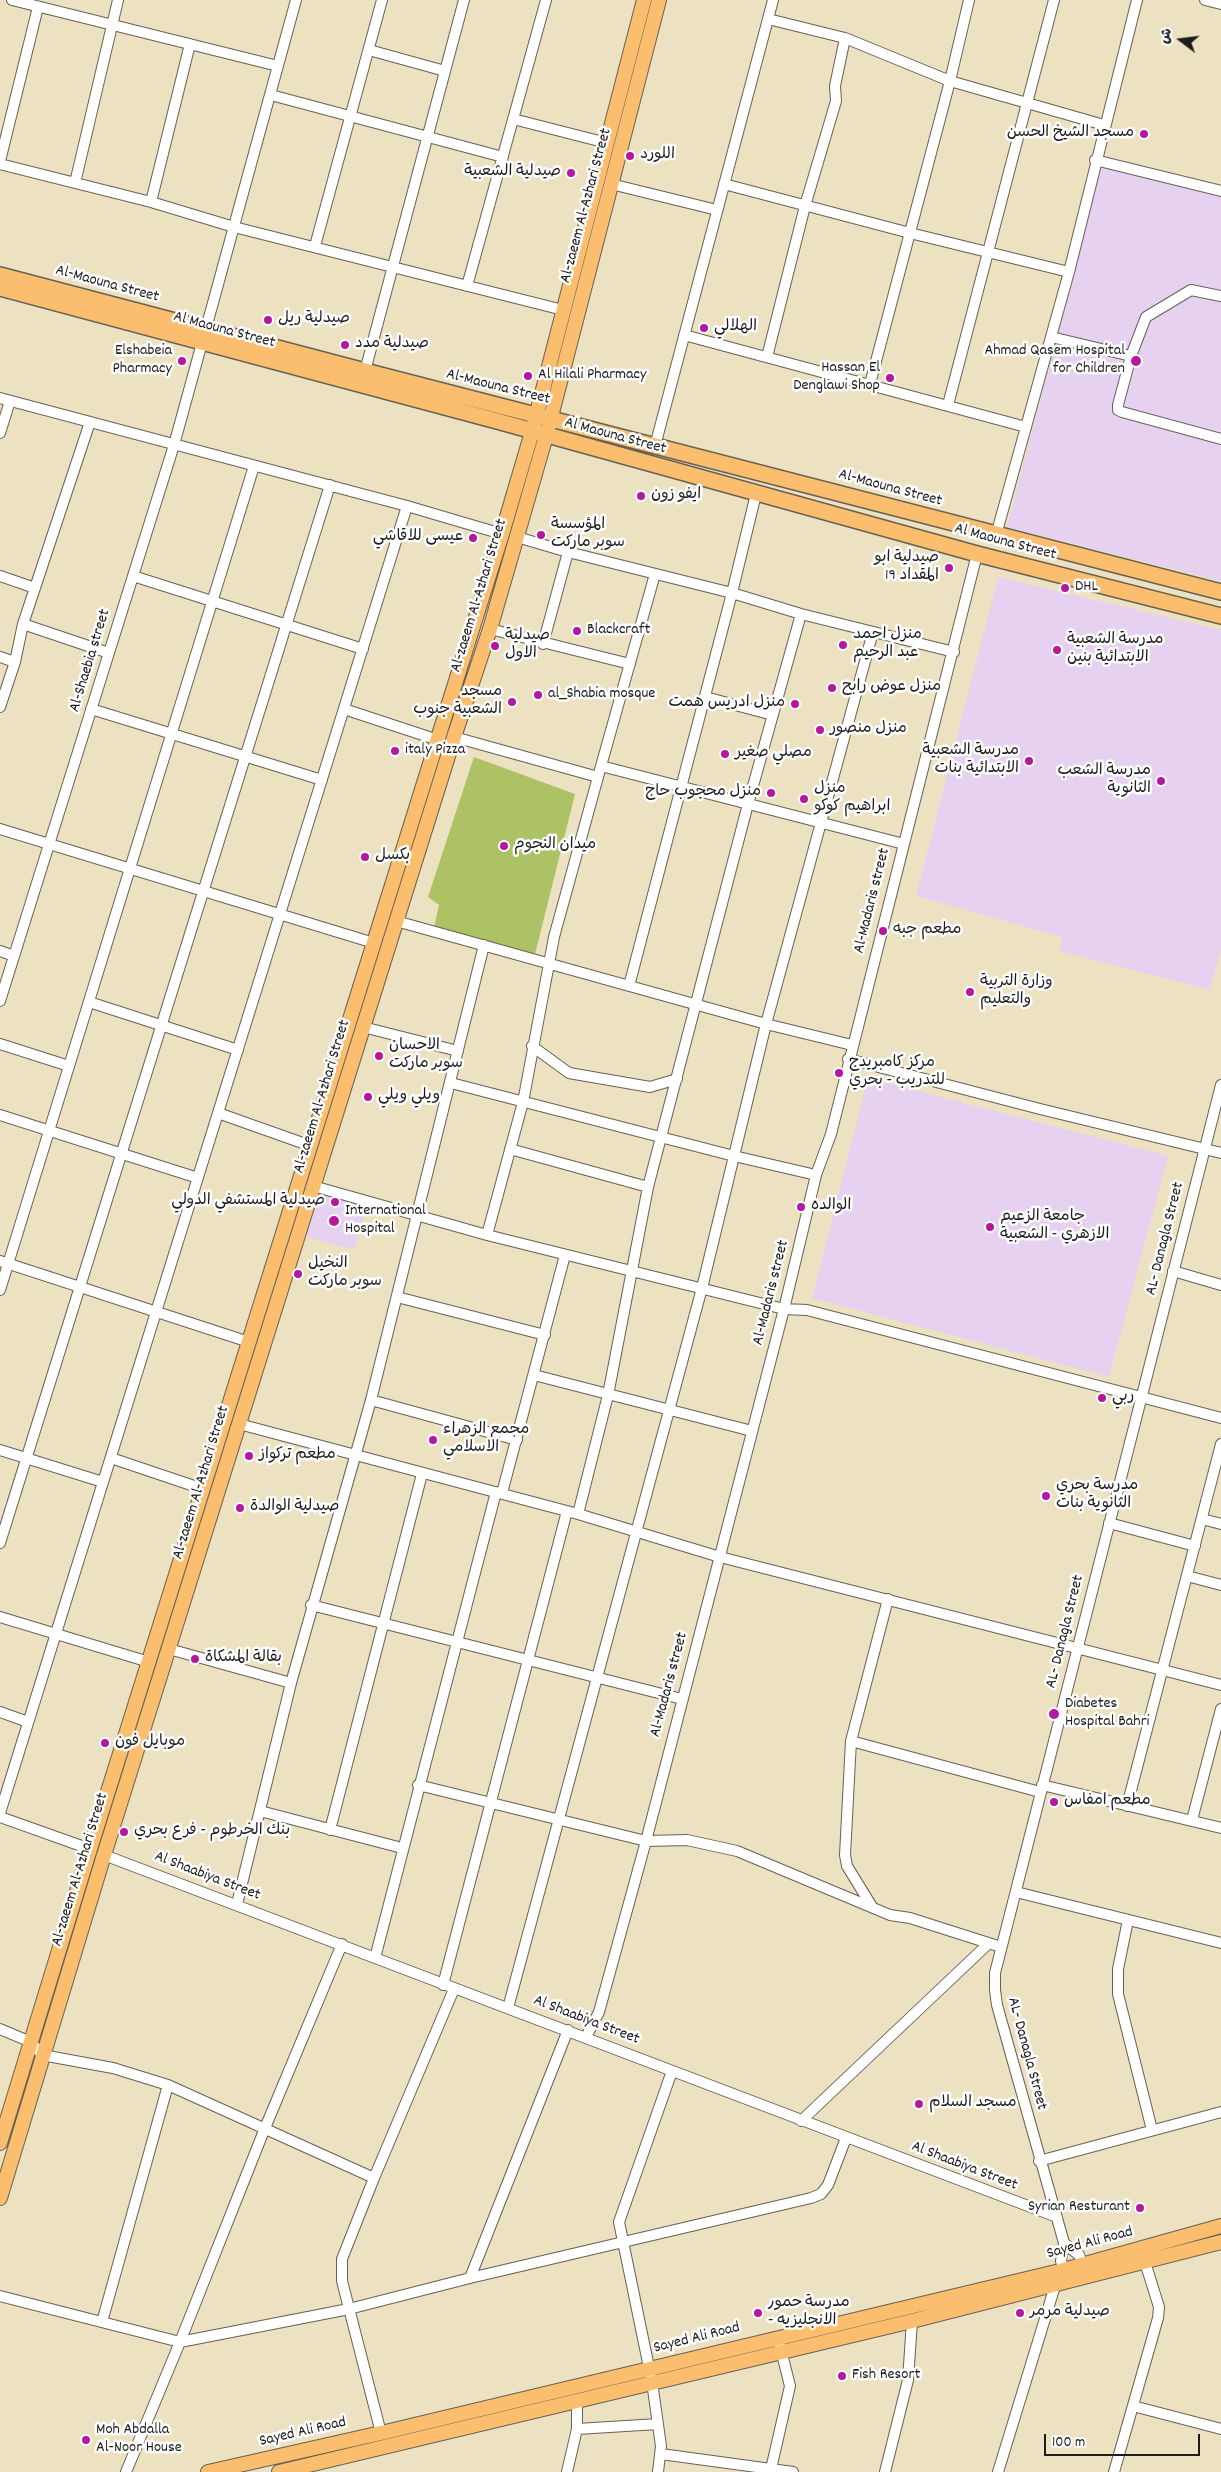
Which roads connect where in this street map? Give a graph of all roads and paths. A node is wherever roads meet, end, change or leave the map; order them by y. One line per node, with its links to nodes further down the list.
1 (12, 0): 15 (street)
2 (118, 0): 17 (street)
3 (296, 0): 21 (street, Al-Shaebia street)
4 (382, 0): 20 (street)
5 (464, 0): 22 (street)
6 (546, 0): 27 (street)
7 (644, 0): 30 (main road, Al-zaeem Al-Azhari Street)
8 (659, 0): 35 (main road, Al-zaeem Al-Azhari Street)
9 (773, 0): 16 (street)
10 (969, 0): 23 (street)
11 (1054, 0): 25 (street)
12 (1137, 0): 28 (street)
13 (1205, 0): 14 (street)
14 (1221, 4)
15 (38, 7): 17 (street); 33 (street)
16 (768, 19): 18 (street); 36 (street)
17 (111, 23): 19 (street); 34 (street)
18 (845, 38): 23 (street); 39 (street)
19 (190, 44): 21 (street); 38 (street)
20 (369, 50): 22 (street); 26 (street)
21 (278, 66): 24 (street, Al-Shaebia street)
22 (445, 71): 29 (street)
23 (950, 82): 25 (street); 42 (street)
24 (270, 95): 26 (street); 41 (street, Al-Shaebia street)
25 (1027, 103): 28 (street); 44 (street)
26 (351, 116): 29 (street); 43 (street)
27 (513, 119): 30 (street); 31 (street)
28 (1104, 125): 32 (street)
29 (427, 137): 31 (street); 45 (street)
30 (607, 143): 51 (main road, Al-zaeem Al-Azhari Street)
31 (503, 157): 48 (street)
32 (1096, 160): 37 (street); 46 (street)
33 (0, 162): 34 (street)
34 (75, 183): 38 (street)
35 (611, 184): 40 (street); 61 (main road, Al-zaeem Al-Azhari Street)
36 (724, 184): 39 (street); 40 (street)
37 (1221, 191)
38 (151, 202): 41 (street)
39 (805, 206): 42 (street); 56 (street)
40 (717, 210): 52 (street)
41 (234, 227): 43 (street); 53 (street, Al-Shaebia street)
42 (910, 233): 44 (street); 58 (street)
43 (315, 246): 45 (street)
44 (988, 252): 46 (street); 60 (street)
45 (393, 267): 48 (street); 57 (street)
46 (1069, 272): 54 (street)
47 (0, 274): 53 (highway, Al-Maouna Street)
48 (467, 286): 51 (street)
49 (0, 288): 53 (highway, Al Maouna Street)
50 (1221, 296): 55 (street)
51 (563, 310): 61 (main road, Al-zaeem Al-Azhari Street)
52 (684, 335): 56 (street); 68 (street)
53 (203, 336): 57 (highway, Al-Maouna Street); 65 (highway, Al Maouna Street); 67 (street, Al-Shaebia street)
54 (1051, 337): 55 (street); 63 (street)
55 (1131, 356): 66 (street)
56 (767, 358): 58 (street)
57 (365, 372): 61 (highway, Al-Maouna Street)
58 (870, 384): 60 (street)
59 (5, 399): 62 (street); 64 (street)
60 (948, 405): 63 (street)
61 (543, 417): 65 (main road, Al-zaeem Al-Azhari Street); 68 (highway, Al-Maouna Street)
62 (90, 422): 67 (street); 81 (street)
63 (1026, 427): 74 (street)
64 (0, 433)
65 (539, 434): 71 (highway, Al Maouna Street); 73 (main road, Al-zaeem Al-Azhari Street); 75 (main road, Al-zaeem Al-Azhari Street)
66 (1221, 439)
67 (174, 445): 69 (street); 80 (street, Al-Shaebia street)
68 (654, 446): 74 (highway, Al-Maouna Street)
69 (254, 466): 70 (street); 84 (street)
70 (330, 485): 72 (street); 88 (street)
71 (756, 494): 77 (highway, Al Maouna Street); 83 (street)
72 (407, 506): 73 (street); 92 (street)
73 (502, 534): 105 (main road, Al-zaeem Al-Azhari Street)
74 (996, 535): 82 (highway, Al-Maouna Street)
75 (517, 537): 76 (street); 89 (main road, Al-zaeem Al-Azhari Street)
76 (568, 552): 78 (street); 91 (street)
77 (977, 554): 86 (highway, Al Maouna Street); 93 (street, Al-Madaris street)
78 (655, 574): 83 (street); 97 (street)
79 (0, 576): 81 (street)
80 (133, 576): 84 (street); 94 (street, Al-Shaebia street)
81 (35, 588): 87 (street)
82 (1221, 592)
83 (732, 593): 85 (street); 98 (street)
84 (212, 602): 88 (street); 103 (street)
85 (802, 614): 90 (street); 102 (street)
86 (1221, 616)
87 (23, 624): 94 (street); 96 (street)
88 (286, 626): 92 (street); 106 (street)
89 (490, 629): 91 (street); 104 (main road, Al-zaeem Al-Azhari Street)
90 (873, 632): 93 (street); 112 (street)
91 (542, 644): 97 (street)
92 (363, 649): 101 (street)
93 (954, 652): 115 (street, Al-Madaris street)
94 (109, 653): 100 (street, Al-Shaebia street)
95 (0, 657): 96 (street)
96 (15, 662): 99 (street)
97 (630, 664): 107 (street)
98 (705, 697): 102 (street); 110 (street)
99 (0, 708)
100 (92, 709): 103 (street); 114 (street, Al-Shaebia street)
101 (344, 709): 105 (street); 109 (street)
102 (773, 715): 111 (street)
103 (171, 734): 106 (street); 116 (street)
104 (454, 737): 108 (street); 119 (main road, Al-zaeem Al-Azhari Street)
105 (438, 740): 120 (main road, Al-zaeem Al-Azhari Street)
106 (246, 756): 109 (street); 117 (street)
107 (600, 766): 108 (street); 110 (street)
108 (598, 777): 124 (street)
109 (322, 780): 118 (street)
110 (680, 787): 111 (street); 125 (street)
111 (748, 804): 112 (street); 128 (street)
112 (822, 822): 115 (street); 129 (street)
113 (0, 829): 114 (street)
114 (49, 843): 116 (street); 123 (street, Al-Shaebia street)
115 (904, 844): 133 (street, Al-Madaris street)
116 (130, 868): 117 (street); 127 (street)
117 (204, 891): 118 (street); 130 (street)
118 (280, 914): 120 (street); 135 (street)
119 (396, 921): 121 (street); 131 (main road, Al-zaeem Al-Azhari Street)
120 (374, 943): 147 (main road, Al-zaeem Al-Azhari Street)
121 (484, 945): 124 (street); 136 (street)
122 (0, 951): 123 (street)
123 (14, 956): 126 (street, Al-Shaebia street)
124 (550, 964): 125 (street); 134 (street)
125 (629, 986): 128 (street)
126 (0, 1001)
127 (89, 1002): 130 (street); 138 (street)
128 (695, 1004): 129 (street); 139 (street)
129 (766, 1024): 133 (street); 152 (street)
130 (162, 1025): 135 (street); 151 (street)
131 (363, 1027): 136 (street); 155 (main road, Al-zaeem Al-Azhari Street)
132 (0, 1044): 138 (street)
133 (852, 1045): 137 (street, Al-Madaris street)
134 (532, 1046): 139 (street); 142 (street)
135 (238, 1050): 143 (street)
136 (458, 1051): 140 (street)
137 (848, 1058): 148 (street); 153 (street, Al-Madaris street)
138 (69, 1066): 145 (street)
139 (677, 1079): 146 (street)
140 (451, 1083): 142 (street); 157 (street)
141 (1221, 1085): 148 (street, AL- Danagla Street)
142 (523, 1102): 146 (street); 149 (street)
143 (218, 1113): 147 (street); 154 (street)
144 (0, 1115): 145 (street)
145 (49, 1130): 151 (street); 160 (street)
146 (661, 1137): 152 (street); 156 (street)
147 (311, 1146): 171 (main road, Al-zaeem Al-Azhari Street)
148 (1205, 1148): 150 (street); 161 (street, AL- Danagla Street)
149 (510, 1149): 156 (street); 158 (street)
150 (1221, 1153)
151 (122, 1154): 154 (street); 164 (street)
152 (734, 1156): 153 (street); 165 (street)
153 (816, 1175): 168 (street, Al-Madaris street)
154 (198, 1178): 169 (street)
155 (313, 1186): 157 (street); 178 (main road, Al-zaeem Al-Azhari Street)
156 (648, 1187): 162 (street)
157 (416, 1215): 158 (street); 167 (street)
158 (487, 1235): 159 (street)
159 (565, 1255): 162 (street); 170 (street)
160 (4, 1262): 164 (street); 166 (street)
161 (1173, 1271): 163 (street); 174 (street, AL- Danagla Street)
162 (632, 1272): 165 (street); 173 (street)
163 (1221, 1285)
164 (80, 1287): 169 (street); 184 (street)
165 (702, 1288): 168 (street); 176 (street)
166 (0, 1290)
167 (397, 1297): 170 (street); 175 (street)
168 (784, 1309): 174 (street); 179 (street, Al-Madaris street)
169 (156, 1312): 171 (street); 185 (street)
170 (545, 1335): 172 (street)
171 (249, 1342): 188 (main road, Al-zaeem Al-Azhari Street)
172 (534, 1375): 173 (street); 180 (street)
173 (608, 1395): 176 (street); 190 (street)
174 (1141, 1397): 177 (street); 192 (street, AL- Danagla Street)
175 (371, 1400): 180 (street); 183 (street)
176 (669, 1410): 179 (street); 194 (street)
177 (1221, 1418)
178 (239, 1424): 183 (street); 207 (main road, Al-zaeem Al-Azhari Street)
179 (752, 1431): 197 (street, Al-Madaris street)
180 (517, 1440): 189 (street)
181 (1221, 1444): 191 (street)
182 (0, 1450): 184 (street)
183 (354, 1457): 186 (street); 201 (street)
184 (26, 1458): 187 (street); 195 (street)
185 (111, 1458): 187 (street); 188 (street)
186 (422, 1474): 189 (street); 203 (street)
187 (103, 1482): 204 (street)
188 (203, 1489): 209 (main road, Al-zaeem Al-Azhari Street)
189 (499, 1493): 190 (street); 205 (street)
190 (572, 1513): 194 (street); 208 (street)
191 (1202, 1518): 193 (street); 196 (street)
192 (1109, 1523): 196 (street); 206 (street, AL- Danagla Street)
193 (1221, 1524)
194 (637, 1532): 197 (street); 211 (street)
195 (0, 1543)
196 (1195, 1546): 198 (street)
197 (720, 1557): 200 (street); 214 (street, Al-Madaris street)
198 (1187, 1576): 199 (street); 210 (street)
199 (1221, 1586)
200 (888, 1598): 206 (street); 218 (street)
201 (312, 1605): 203 (street); 212 (street)
202 (0, 1617): 204 (street)
203 (384, 1624): 205 (street); 229 (street)
204 (56, 1634): 209 (street); 217 (street)
205 (456, 1640): 208 (street); 219 (street)
206 (1077, 1648): 210 (street); 220 (street, AL- Danagla Street)
207 (169, 1649): 212 (street); 233 (main road, Al-zaeem Al-Azhari Street)
208 (529, 1660): 211 (street); 221 (street)
209 (149, 1662): 232 (main road, Al-zaeem Al-Azhari Street)
210 (1163, 1670): 213 (street); 222 (street)
211 (597, 1677): 214 (street); 226 (street)
212 (291, 1682): 223 (street)
213 (1221, 1685)
214 (682, 1699): 230 (street, Al-Madaris street)
215 (1221, 1709): 227 (street)
216 (0, 1712): 217 (street)
217 (28, 1722): 224 (street)
218 (851, 1741): 220 (street); 236 (street)
219 (418, 1785): 221 (street); 231 (street)
220 (1041, 1788): 222 (street); 234 (street, AL- Danagla Street)
221 (492, 1802): 226 (street); 243 (street)
222 (1128, 1806): 227 (street)
223 (260, 1811): 229 (street); 235 (street)
224 (0, 1813)
225 (0, 1817): 232 (street)
226 (560, 1819): 230 (street); 245 (street)
227 (1192, 1820): 228 (street)
228 (1221, 1828)
229 (330, 1830): 231 (street)
230 (646, 1842): 236 (street); 248 (street, Al-Madaris street)
231 (402, 1848): 242 (street)
232 (90, 1849): 249 (main road, Al-zaeem Al-Azhari Street)
233 (104, 1855): 235 (street, Al Shaabiya Street); 250 (main road, Al-zaeem Al-Azhari Street)
234 (1016, 1892): 237 (street); 241 (street, AL- Danagla Street)
235 (237, 1904): 239 (street, Al Shaabiya Street)
236 (871, 1905): 240 (street)
237 (1128, 1920): 238 (street); 256 (street)
238 (1221, 1943)
239 (342, 1944): 242 (street, Al Shaabiya Street); 255 (street)
240 (988, 1944): 241 (street); 254 (street)
241 (1001, 1947): 259 (street, AL- Danagla Street)
242 (375, 1958): 243 (street, Al Shaabiya Street)
243 (443, 1985): 244 (street, Al Shaabiya Street)
244 (454, 1990): 245 (street, Al Shaabiya Street); 260 (street)
245 (508, 2008): 247 (street, Al Shaabiya Street)
246 (0, 2029): 249 (street)
247 (568, 2030): 248 (street, Al Shaabiya Street); 270 (street)
248 (586, 2037): 251 (street, Al Shaabiya Street)
249 (31, 2042): 250 (street); 258 (main road, Al-zaeem Al-Azhari Street)
250 (42, 2056): 252 (street); 261 (main road, Al-zaeem Al-Azhari Street)
251 (672, 2071): 254 (street, Al Shaabiya Street); 264 (street)
252 (168, 2085): 255 (street); 276 (street)
253 (1221, 2112): 256 (street)
254 (801, 2121): 257 (street, Al Shaabiya Street)
255 (265, 2128): 260 (street); 278 (street)
256 (1152, 2130): 259 (street)
257 (846, 2138): 262 (street, Al Shaabiya Street); 264 (street)
258 (0, 2143)
259 (1039, 2161): 262 (street, AL- Danagla Street)
260 (374, 2178): 274 (street)
261 (0, 2198)
262 (1057, 2217): 266 (street, AL- Danagla Street)
263 (1221, 2226): 269 (main road, Sayed Ali Road)
264 (622, 2241): 270 (street); 280 (street)
265 (1221, 2242): 267 (main road, Sayed Ali Road)
266 (1064, 2243): 268 (street); 269 (street)
267 (1145, 2262): 269 (main road, Sayed Ali Road); 282 (street)
268 (1064, 2270): 269 (main road, Sayed Ali Road); 271 (street); 277 (main road, Sayed Ali Road)
269 (1085, 2271): 271 (main road, Sayed Ali Road)
270 (470, 2278): 274 (street)
271 (1072, 2282): 272 (main road, Sayed Ali Road)
272 (1055, 2286): 275 (main road, Sayed Ali Road); 297 (street)
273 (0, 2296): 276 (street)
274 (349, 2309): 278 (street); 286 (street)
275 (912, 2321): 279 (main road, Sayed Ali Road); 296 (street)
276 (102, 2322): 278 (street)
277 (778, 2337): 279 (street); 280 (main road, Sayed Ali Road)
278 (180, 2342): 290 (street)
279 (782, 2351): 280 (main road, Sayed Ali Road); 288 (street)
280 (651, 2376): 281 (main road, Sayed Ali Road); 283 (street); 286 (main road, Sayed Ali Road)
281 (577, 2400): 284 (street); 292 (main road, Sayed Ali Road)
282 (1132, 2406): 285 (street); 298 (street)
283 (658, 2424): 284 (street); 287 (street)
284 (577, 2429): 293 (street)
285 (1221, 2429)
286 (381, 2433): 291 (main road, Sayed Ali Road)
287 (661, 2454): 289 (street); 294 (street)
288 (772, 2468): 289 (street); 295 (street)
289 (756, 2469)
290 (126, 2472)
291 (208, 2472)
292 (279, 2472)
293 (567, 2472)
294 (658, 2472)
295 (793, 2472)
296 (885, 2472)
297 (998, 2472)
298 (1114, 2472)

